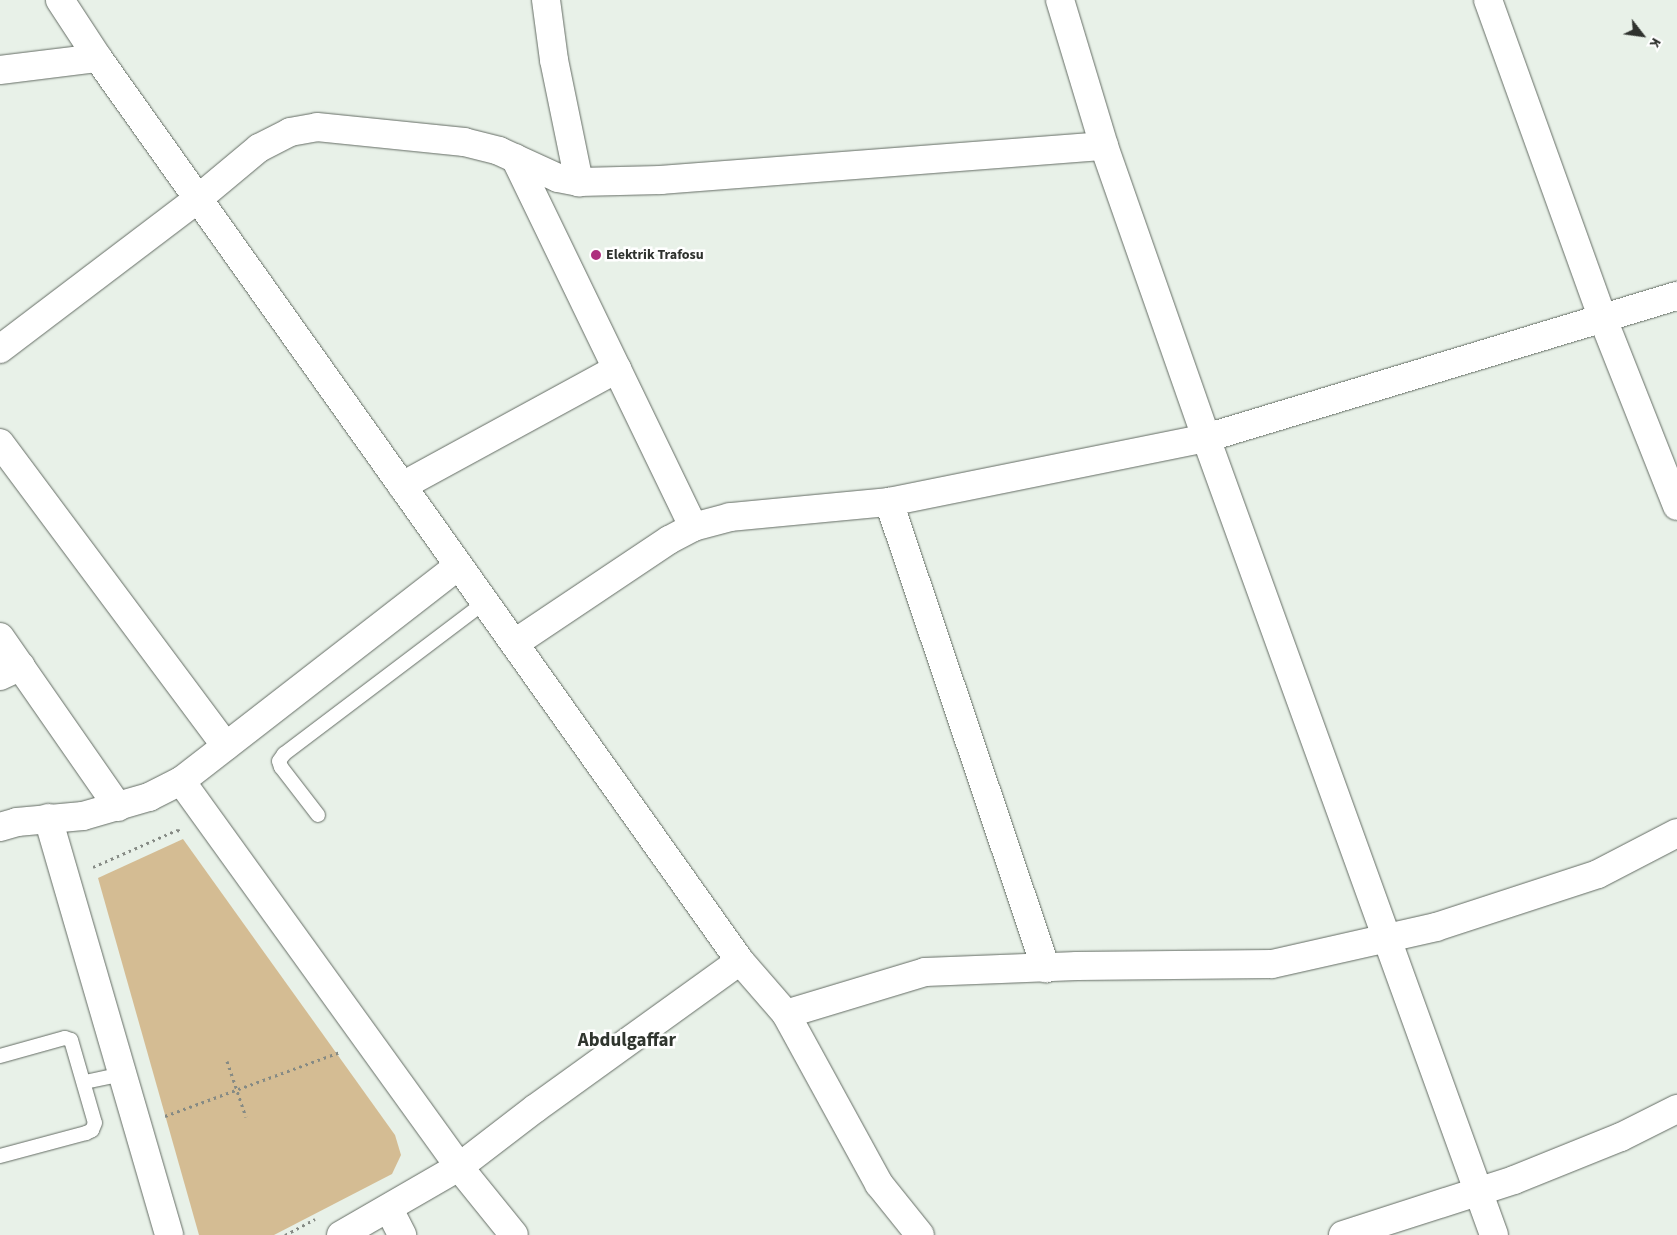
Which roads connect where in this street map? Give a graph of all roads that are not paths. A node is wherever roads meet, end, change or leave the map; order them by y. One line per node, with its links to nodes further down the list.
1 (60, 0): 5 (street)
2 (546, 0): 9 (street)
3 (1060, 0): 7 (street)
4 (1488, 0): 12 (street)
5 (98, 58): 6 (street); 10 (street)
6 (0, 70)
7 (1104, 146): 9 (street); 15 (street)
8 (515, 158): 9 (street); 10 (street); 14 (street)
9 (579, 182)
10 (199, 198): 13 (street); 17 (street)
11 (1677, 296): 12 (street)
12 (1603, 319): 15 (street); 19 (street)
13 (0, 349)
14 (617, 369): 17 (street); 20 (street)
15 (1206, 438): 18 (street); 33 (street)
16 (0, 443): 26 (street)
17 (402, 486): 21 (street)
18 (889, 502): 20 (street); 35 (street)
19 (1677, 506)
20 (693, 527): 24 (street)
21 (458, 566): 22 (street); 26 (street)
22 (485, 602): 24 (street); 29 (lane)
23 (0, 637): 25 (street)
24 (515, 643): 34 (street)
25 (10, 671): 28 (street)
26 (226, 746): 27 (street)
27 (181, 781): 28 (street); 42 (street)
28 (118, 807): 30 (street)
29 (318, 815)
30 (48, 818): 31 (street); 38 (street)
31 (0, 827)
32 (1677, 833): 33 (street)
33 (1387, 938): 35 (street); 43 (street)
34 (740, 961): 36 (street); 42 (street)
35 (1046, 968): 36 (street)
36 (786, 1014): 49 (street)
37 (0, 1056): 39 (lane)
38 (122, 1074): 39 (lane); 45 (street)
39 (85, 1082): 41 (lane)
40 (1677, 1109): 43 (street)
41 (0, 1156)
42 (460, 1167): 44 (street); 48 (street)
43 (1476, 1192): 50 (street); 51 (street)
44 (389, 1209): 46 (street); 47 (street)
45 (168, 1235)
46 (341, 1235)
47 (402, 1235)
48 (514, 1235)
49 (920, 1235)
50 (1343, 1235)
51 (1494, 1235)

